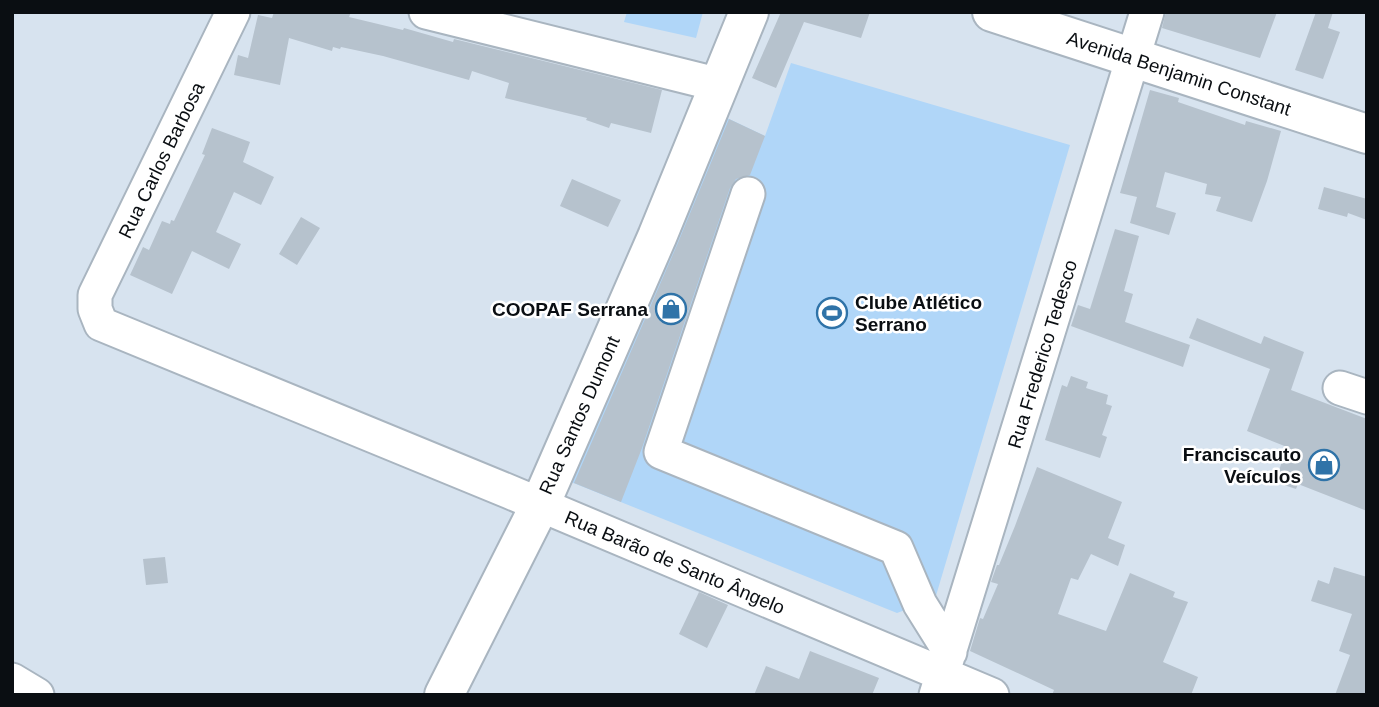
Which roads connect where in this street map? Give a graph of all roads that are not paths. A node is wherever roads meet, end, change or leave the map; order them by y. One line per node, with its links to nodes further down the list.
1 (233, 12): 10 (street, Rua Carlos Barbosa)
2 (426, 12): 7 (street)
3 (749, 12): 7 (main road, Rua Santos Dumont)
4 (992, 12): 6 (main road, Avenida Benjamin Constant)
5 (1147, 12): 6 (street, Rua Frederico Tedesco)
6 (1133, 58): 8 (main road, Avenida Benjamin Constant); 12 (street, Rua Frederico Tedesco)
7 (720, 85): 11 (main road, Rua Santos Dumont)
8 (1367, 134)
9 (748, 194): 12 (street)
10 (95, 309): 11 (street, Rua Barão de Santo Ângelo)
11 (540, 505): 12 (street, Rua Barão de Santo Ângelo); 15 (main road, Rua Santos Dumont)
12 (943, 674): 16 (street, Rua Barão de Santo Ângelo)
13 (12, 680): 14 (street)
14 (37, 695)
15 (444, 695)
16 (992, 695)

